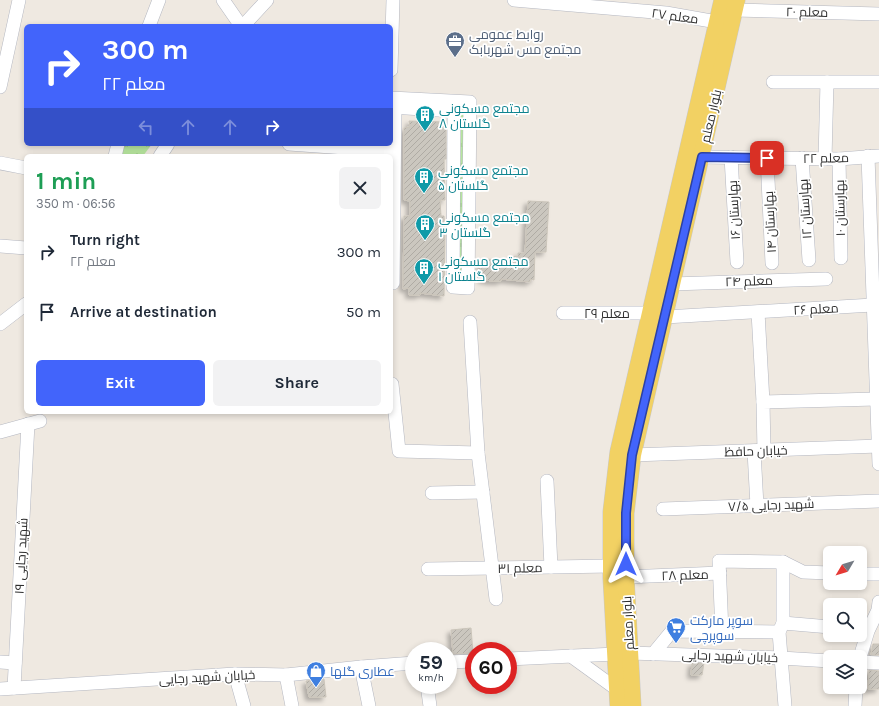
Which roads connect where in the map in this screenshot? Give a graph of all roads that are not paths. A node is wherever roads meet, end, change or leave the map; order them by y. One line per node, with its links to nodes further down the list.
1 (19, 0): 18 (street)
2 (159, 0): 11 (street)
3 (223, 0): 12 (street)
4 (267, 0): 13 (street)
5 (393, 0): 14 (street)
6 (514, 0): 10 (street, معلم ۲۷)
7 (722, 0): 10 (main road, بلوار معلم)
8 (736, 5): 9 (street, معلم ۲۰); 24 (main road, بلوار معلم)
9 (879, 14)
10 (717, 22): 32 (main road, بلوار معلم)
11 (150, 24)
12 (241, 24)
13 (244, 24)
14 (392, 24)
15 (774, 82): 16 (street)
16 (827, 82): 17 (street); 28 (street)
17 (879, 82)
18 (0, 87)
19 (393, 104): 20 (street)
20 (454, 106): 20 (street)
21 (322, 146): 22 (street)
22 (388, 150)
23 (874, 156): 29 (street, معلم ۲۲); 41 (street)
24 (702, 157): 25 (street, معلم ۲۲); 32 (main road, بلوار معلم)
25 (731, 157): 26 (street, معلم ۲۲); 37 (street, بهارستان ۱۶)
26 (767, 158): 27 (street, معلم ۲۲); 38 (street, بهارستان ۱۴)
27 (802, 158): 28 (street, معلم ۲۲); 36 (street, بهارستان ۱۲)
28 (825, 158): 29 (street, معلم ۲۲)
29 (839, 159): 35 (street, بهارستان ۱۰)
30 (0, 163): 31 (street)
31 (24, 168)
32 (675, 238): 40 (main road, بلوار معلم); 45 (main road, بلوار معلم)
33 (0, 246): 34 (street)
34 (24, 248)
35 (841, 258)
36 (808, 260)
37 (737, 262)
38 (772, 263)
39 (826, 279): 40 (street, معلم ۲۴)
40 (672, 284): 45 (main road, بلوار معلم)
41 (873, 305): 43 (street, معلم ۲۶); 49 (street)
42 (24, 306): 47 (street)
43 (758, 312): 45 (street, معلم ۲۶); 50 (street)
44 (563, 313): 45 (street, معلم ۲۹)
45 (658, 315): 55 (main road, بلوار معلم); 64 (main road, بلوار معلم)
46 (470, 322): 54 (street)
47 (0, 324)
48 (393, 394): 54 (street)
49 (876, 399): 50 (street); 52 (street)
50 (762, 402): 53 (street)
51 (0, 432): 87 (street, شهید رجایی ۱۹)
52 (878, 446): 53 (street, خیابان حافظ); 56 (street)
53 (759, 451): 55 (street, خیابان حافظ); 61 (street)
54 (478, 453): 58 (street)
55 (632, 455): 72 (main road, بلوار معلم)
56 (879, 464)
57 (547, 481): 65 (street)
58 (483, 492): 59 (street); 66 (street)
59 (432, 493)
60 (879, 501): 61 (street, شهید رجایی ۷/۵)
61 (756, 506): 62 (street, شهید رجایی ۷/۵)
62 (663, 509)
63 (783, 562): 68 (street); 69 (street); 76 (street)
64 (611, 566): 65 (street, معلم ۳۱); 79 (main road, بلوار معلم)
65 (551, 567): 66 (street, معلم ۳۱)
66 (492, 568): 67 (street, معلم ۳۱); 73 (street)
67 (428, 569)
68 (720, 573): 72 (street, معلم ۲۸); 78 (street)
69 (823, 573)
70 (867, 574): 71 (street)
71 (879, 574)
72 (626, 577): 79 (main road, بلوار معلم)
73 (496, 599)
74 (879, 602): 75 (street)
75 (867, 626)
76 (781, 627): 77 (street); 78 (street); 82 (street)
77 (823, 627)
78 (722, 632): 80 (street)
79 (623, 653): 80 (street, خیابان شهید رجایی); 81 (street, خیابان شهید رجایی); 97 (main road, بلوار معلم); 102 (main road, بلوار معلم)
80 (653, 654): 82 (street, خیابان شهید رجایی)
81 (571, 656): 83 (street, خیابان شهید رجایی); 97 (street)
82 (781, 658): 84 (street, خیابان شهید رجایی); 103 (street)
83 (517, 659)
84 (823, 661)
85 (0, 662): 87 (street)
86 (867, 662): 88 (street)
87 (15, 663): 93 (street, شهید رجایی ۱۹)
88 (879, 663)
89 (405, 664): 90 (street, خیابان شهید رجایی)
90 (361, 666): 92 (street, خیابان شهید رجایی); 100 (street)
91 (235, 674): 92 (street, خیابان شهید رجایی); 93 (street, خیابان شهید رجایی); 98 (street)
92 (286, 675): 99 (street)
93 (14, 688): 94 (street, خیابان شهید رجایی)
94 (0, 689)
95 (428, 694): 101 (street)
96 (856, 694): 104 (street)
97 (618, 698)
98 (244, 706)
99 (292, 706)
100 (369, 706)
101 (430, 706)
102 (633, 706)
103 (785, 706)
104 (855, 706)

